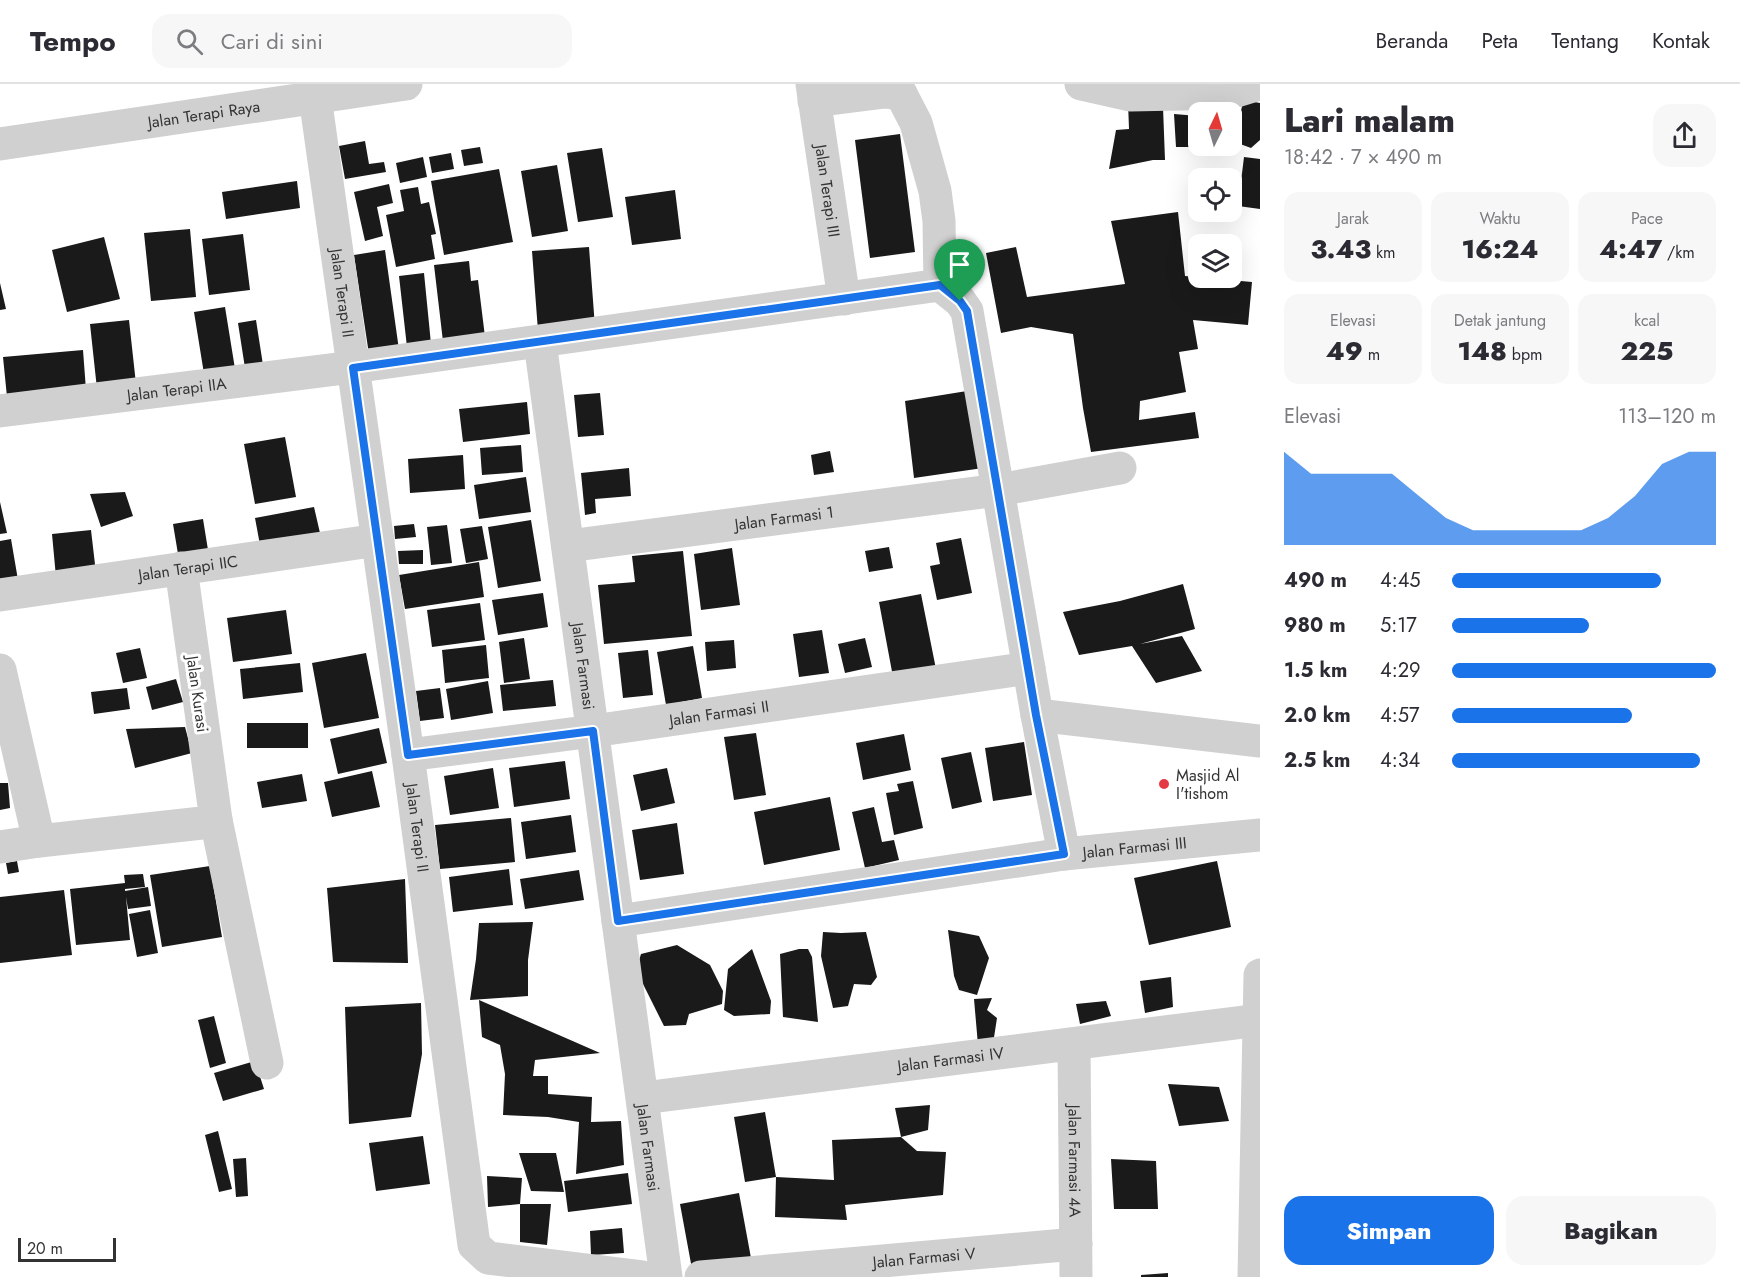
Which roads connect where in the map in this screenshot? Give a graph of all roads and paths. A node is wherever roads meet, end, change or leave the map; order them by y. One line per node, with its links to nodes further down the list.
1 (406, 84): 6 (street, Jalan Terapi Raya)
2 (1081, 84): 3 (street)
3 (1259, 84)
4 (906, 89): 5 (street); 8 (street)
5 (813, 93): 9 (street, Jalan Terapi III)
6 (315, 97): 7 (street, Jalan Terapi Raya); 11 (street, Jalan Terapi II)
7 (0, 144)
8 (940, 285): 9 (street, Jalan Terapi IIA); 14 (street)
9 (844, 299): 10 (street, Jalan Terapi IIA)
10 (540, 342): 11 (street, Jalan Terapi IIA); 16 (street, Jalan Farmasi)
11 (353, 368): 12 (street, Jalan Terapi IIA); 15 (street, Jalan Terapi II)
12 (0, 411)
13 (1120, 468): 14 (street, Jalan Farmasi 1)
14 (998, 490): 16 (street, Jalan Farmasi 1); 19 (street)
15 (378, 540): 17 (street, Jalan Terapi IIC); 24 (street, Jalan Terapi II)
16 (568, 546): 22 (street, Jalan Farmasi)
17 (180, 568): 18 (street, Jalan Terapi IIC); 25 (street, Jalan Kurasi)
18 (0, 595)
19 (1029, 668): 21 (street); 22 (street, Jalan Farmasi II)
20 (0, 669): 27 (street)
21 (1036, 715): 23 (street); 29 (street)
22 (593, 731): 24 (street, Jalan Farmasi II); 30 (street, Jalan Farmasi)
23 (1260, 741)
24 (408, 755): 37 (street, Jalan Terapi II)
25 (216, 820): 27 (street); 34 (street, Jalan Kurasi)
26 (1260, 835): 29 (street, Jalan Farmasi III)
27 (39, 841): 28 (street)
28 (0, 847)
29 (1064, 854): 30 (street, Jalan Farmasi III)
30 (618, 921): 35 (street, Jalan Farmasi)
31 (1260, 975): 32 (street)
32 (1259, 1020): 33 (street, Jalan Farmasi IV); 41 (street)
33 (1074, 1044): 35 (street, Jalan Farmasi IV); 36 (street, Jalan Farmasi 4A)
34 (267, 1063)
35 (643, 1098): 38 (street, Jalan Farmasi)
36 (1076, 1244): 39 (street, Jalan Farmasi V); 40 (street, Jalan Farmasi 4A)
37 (642, 1277)
38 (666, 1277)
39 (701, 1277)
40 (1076, 1277)
41 (1254, 1277)

